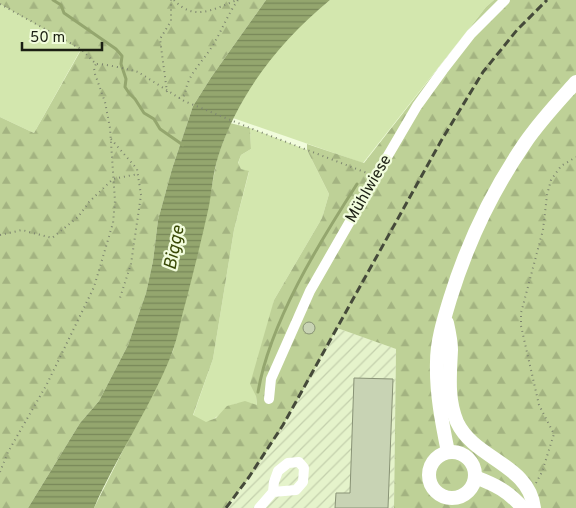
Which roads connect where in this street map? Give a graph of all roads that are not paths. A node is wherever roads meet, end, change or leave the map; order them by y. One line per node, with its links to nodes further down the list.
1 (505, 0): 4 (street, Mühlwiese)
2 (576, 82): 3 (main road)
3 (446, 313): 5 (main road); 11 (main road)
4 (269, 399)
5 (448, 452): 6 (main road); 8 (main road)
6 (475, 477): 8 (main road); 10 (main road)
7 (273, 492): 9 (street)
8 (447, 503)
9 (259, 508)
10 (523, 508)
11 (534, 508)

